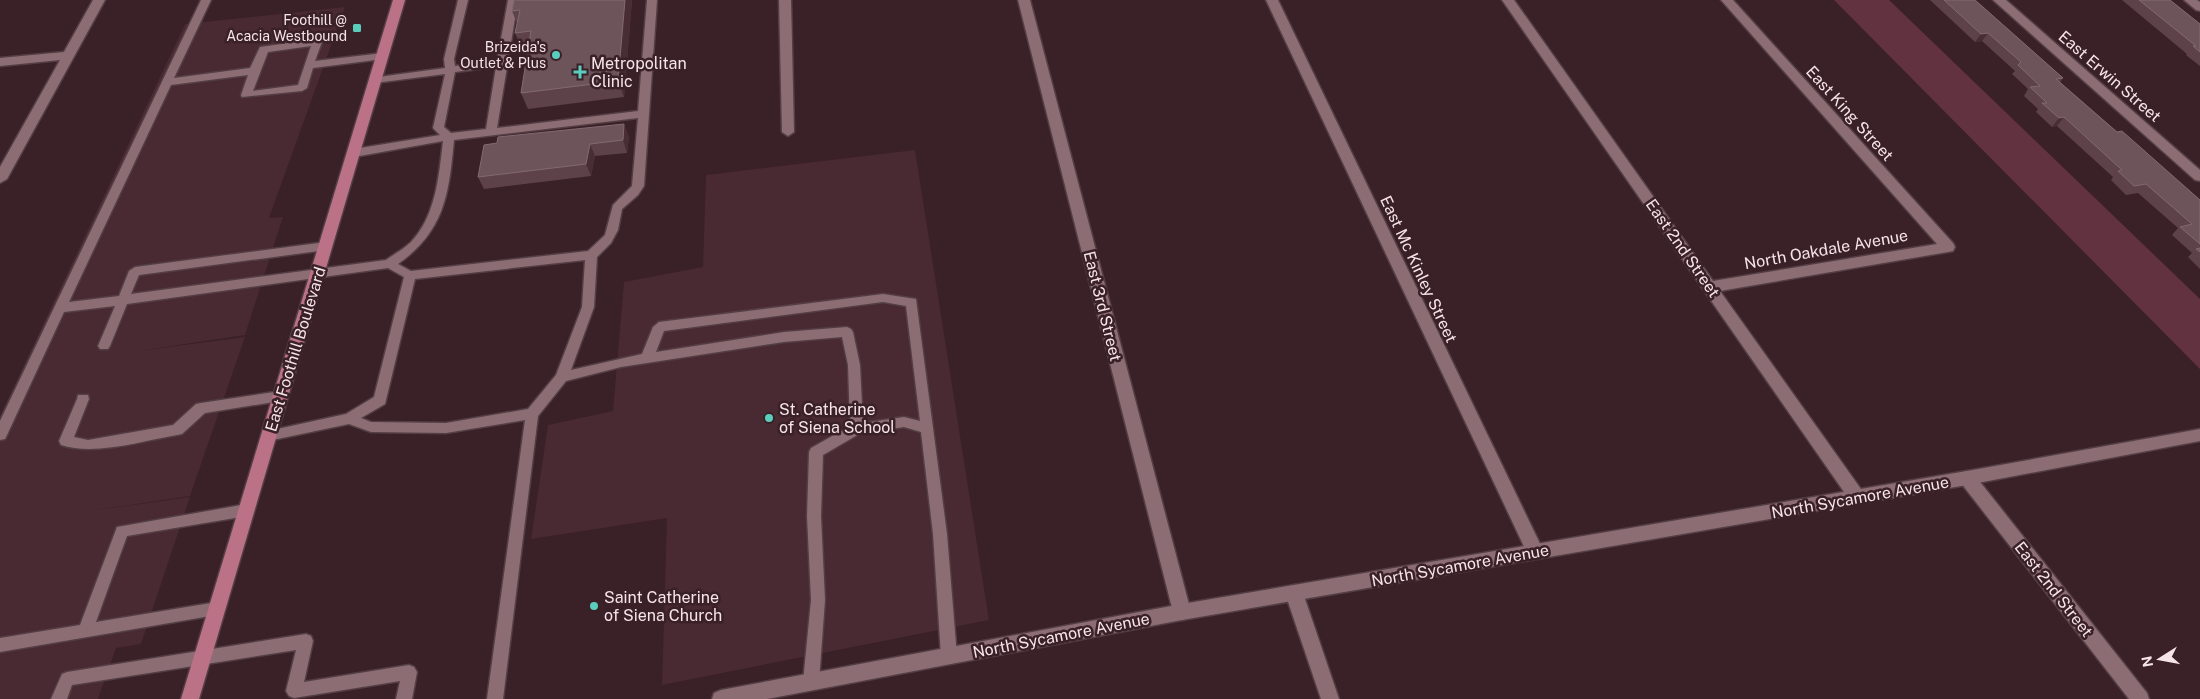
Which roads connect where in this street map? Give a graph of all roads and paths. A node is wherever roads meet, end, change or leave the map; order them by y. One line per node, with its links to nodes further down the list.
1 (98, 0): 15 (street)
2 (206, 0): 23 (lane)
3 (399, 0): 16 (main road, East Foothill Boulevard)
4 (463, 0): 20 (lane)
5 (513, 0): 18 (lane)
6 (652, 0): 24 (lane)
7 (785, 0): 26 (street)
8 (1024, 0): 58 (street, East 3rd Street)
9 (1272, 0): 55 (street, East Mc Kinley Street)
10 (1508, 0): 37 (street, East 2nd Street)
11 (1727, 0): 32 (street, East King Street)
12 (1999, 0): 29 (street, East Erwin Street)
13 (2190, 0): 14 (street)
14 (2200, 8)
15 (69, 55): 17 (street); 30 (street)
16 (383, 56): 19 (lane); 22 (main road, East Foothill Boulevard)
17 (0, 62)
18 (502, 63): 20 (lane); 25 (lane)
19 (310, 65): 21 (lane); 21 (lane)
20 (450, 69): 22 (lane); 27 (lane)
21 (254, 72): 23 (lane)
22 (375, 80): 28 (main road, East Foothill Boulevard)
23 (166, 82): 39 (lane)
24 (643, 114): 25 (lane); 33 (lane)
25 (491, 132): 27 (lane)
26 (788, 132)
27 (449, 137): 28 (lane); 34 (lane)
28 (354, 153): 31 (main road, East Foothill Boulevard)
29 (2200, 177)
30 (0, 178)
31 (326, 246): 35 (main road, East Foothill Boulevard); 38 (lane)
32 (1948, 247): 37 (street, North Oakdale Avenue)
33 (591, 255): 36 (lane); 42 (lane)
34 (389, 264): 35 (lane); 36 (lane)
35 (318, 272): 38 (lane); 43 (main road, East Foothill Boulevard)
36 (410, 275): 46 (lane)
37 (1710, 287): 53 (street, East 2nd Street)
38 (122, 300): 39 (lane); 40 (lane)
39 (60, 308): 49 (lane)
40 (104, 346)
41 (647, 358): 42 (lane); 47 (lane); 48 (lane)
42 (562, 377): 45 (lane)
43 (281, 396): 44 (lane); 51 (main road, East Foothill Boulevard)
44 (83, 399)
45 (532, 414): 46 (lane); 67 (lane)
46 (349, 419): 51 (lane)
47 (927, 428): 48 (lane); 61 (lane)
48 (856, 429): 63 (lane)
49 (0, 435)
50 (2200, 435): 52 (street, North Sycamore Avenue)
51 (268, 436): 54 (main road, East Foothill Boulevard)
52 (1967, 478): 53 (street, North Sycamore Avenue); 70 (street, East 2nd Street)
53 (1857, 497): 55 (street, North Sycamore Avenue)
54 (247, 510): 57 (main road, East Foothill Boulevard); 59 (lane)
55 (1535, 552): 56 (street, North Sycamore Avenue)
56 (1294, 593): 58 (street, North Sycamore Avenue); 69 (street)
57 (217, 609): 59 (lane); 62 (main road, East Foothill Boulevard)
58 (1182, 612): 61 (street, North Sycamore Avenue)
59 (85, 631): 60 (lane)
60 (0, 645)
61 (949, 656): 63 (street, North Sycamore Avenue)
62 (202, 660): 64 (lane); 65 (main road, East Foothill Boulevard); 66 (lane)
63 (811, 682): 68 (street, North Sycamore Avenue)
64 (59, 699)
65 (190, 699)
66 (404, 699)
67 (495, 699)
68 (721, 699)
69 (1330, 699)
70 (2140, 699)

